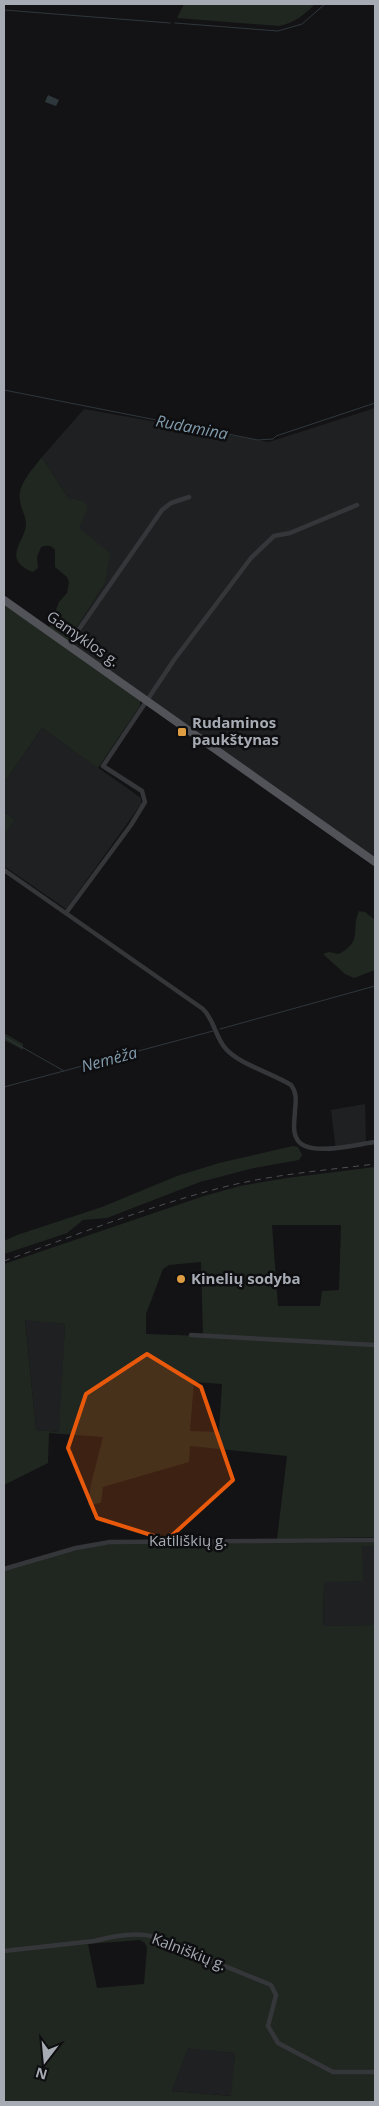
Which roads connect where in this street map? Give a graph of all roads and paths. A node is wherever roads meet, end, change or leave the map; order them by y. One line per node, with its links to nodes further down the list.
1 (189, 497): 4 (street)
2 (357, 505): 5 (street)
3 (4, 600): 4 (main road, Gamyklos g.)
4 (68, 645): 5 (main road, Gamyklos g.)
5 (146, 700): 6 (main road, Gamyklos g.); 8 (street)
6 (375, 862)
7 (4, 870): 8 (street)
8 (66, 913): 9 (street)
9 (375, 1142)
10 (191, 1335): 11 (street)
11 (375, 1345)
12 (375, 1540): 13 (street, Katiliškių g.)
13 (4, 1569)
14 (4, 1951): 15 (street, Kalniškių g.)
15 (375, 2072)

